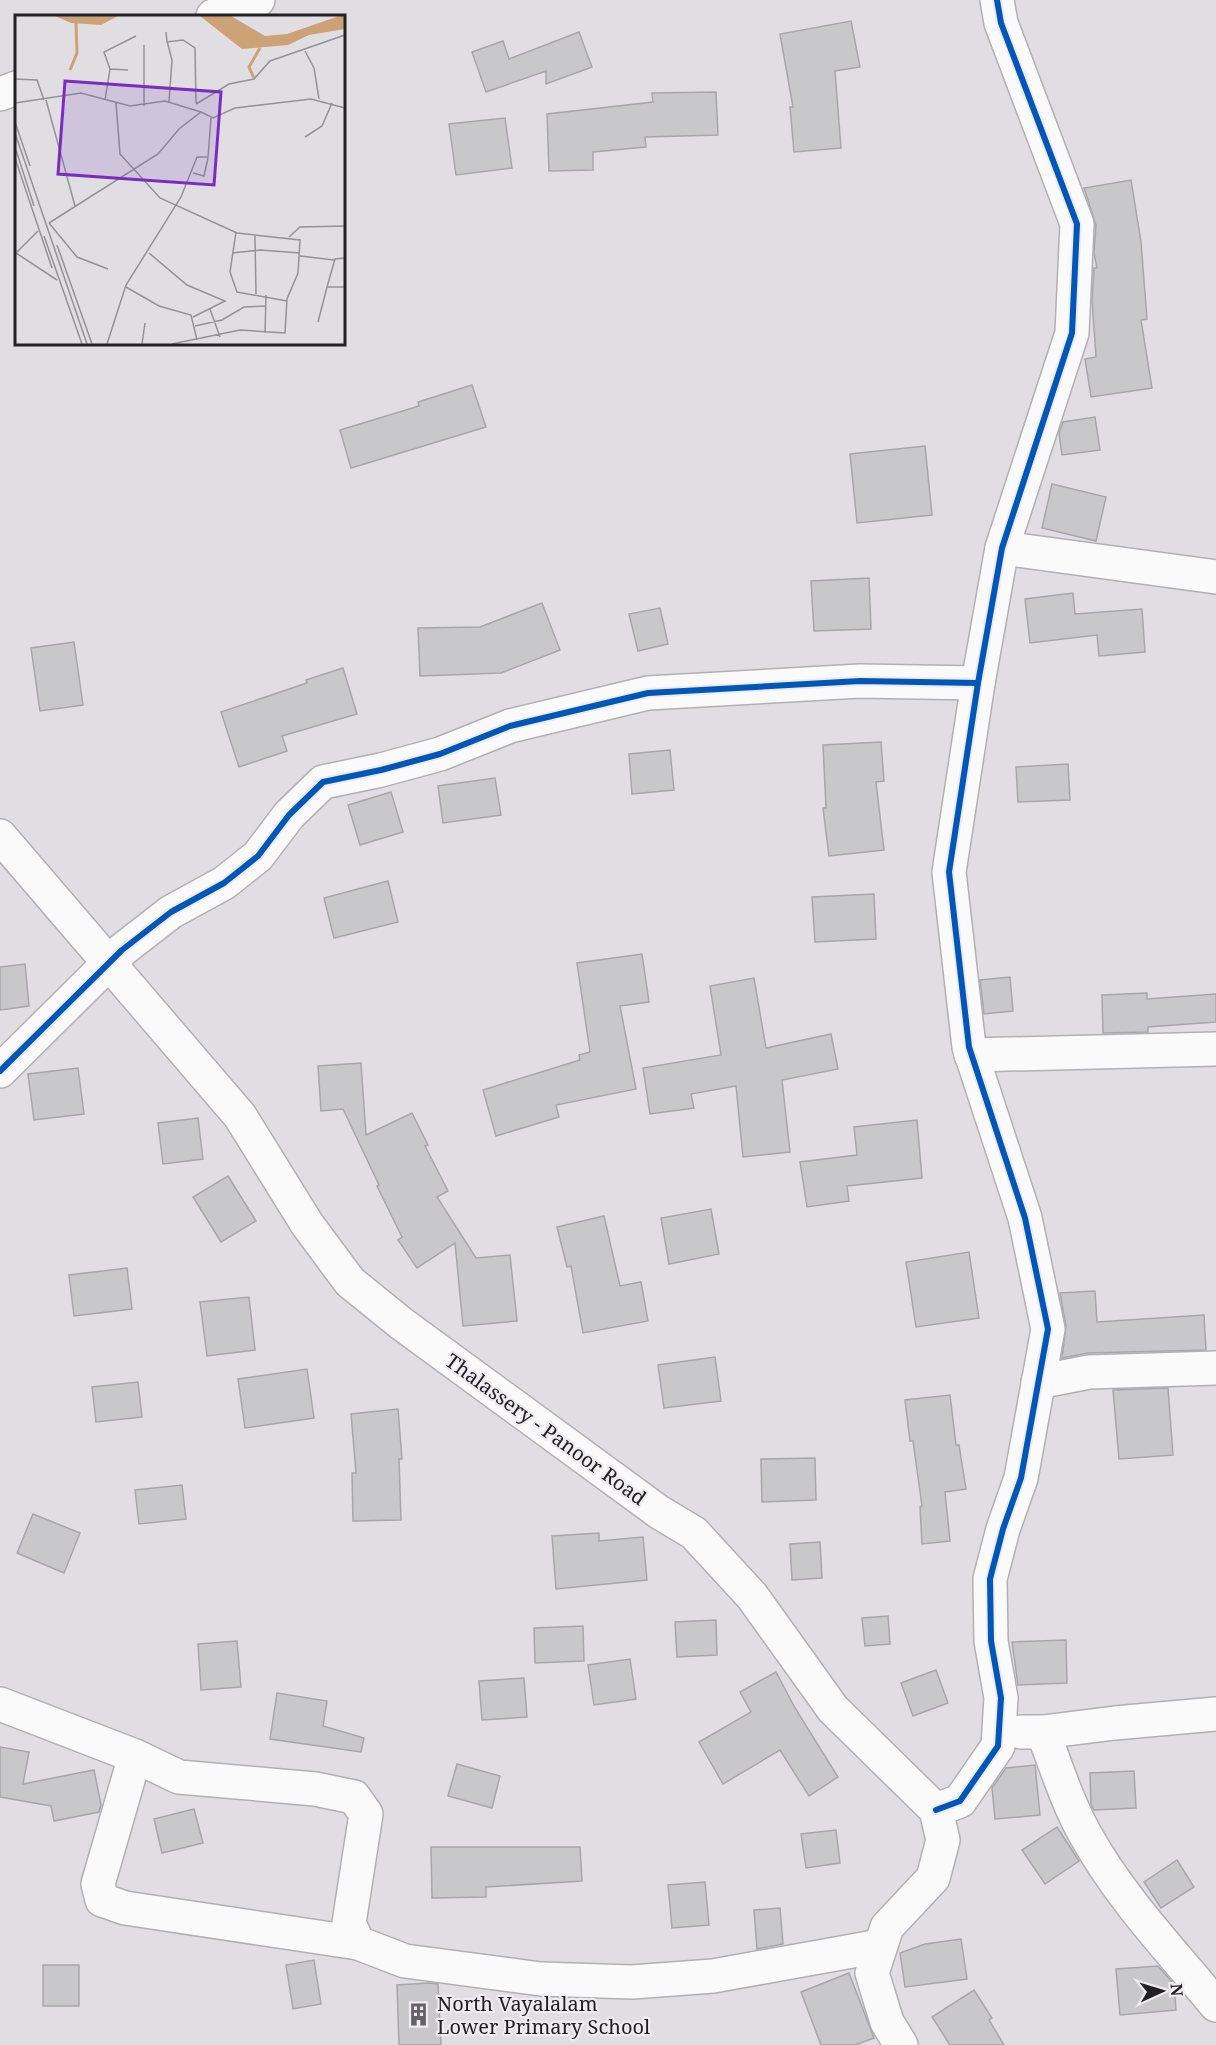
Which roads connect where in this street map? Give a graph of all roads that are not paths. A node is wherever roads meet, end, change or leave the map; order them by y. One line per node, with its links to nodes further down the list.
1 (258, 0): 3 (street)
2 (997, 0): 6 (street)
3 (216, 15)
4 (15, 88): 5 (street)
5 (0, 94)
6 (1002, 548): 7 (street); 8 (street)
7 (1216, 577)
8 (978, 683): 10 (street); 12 (street)
9 (0, 836): 10 (street, Thalassery - Panoor Road)
10 (107, 963): 13 (street); 21 (street, Thalassery - Panoor Road)
11 (1216, 1049): 12 (street)
12 (971, 1055): 15 (street)
13 (0, 1071)
14 (1216, 1368): 15 (street)
15 (1038, 1382): 19 (street)
16 (0, 1704): 20 (street)
17 (1216, 1714): 18 (street)
18 (1043, 1732): 19 (street); 24 (street)
19 (999, 1733): 21 (street)
20 (135, 1756): 22 (street); 22 (street)
21 (936, 1810): 23 (street)
22 (358, 1943): 23 (street)
23 (880, 1946): 25 (street)
24 (1216, 2005)
25 (900, 2045)

